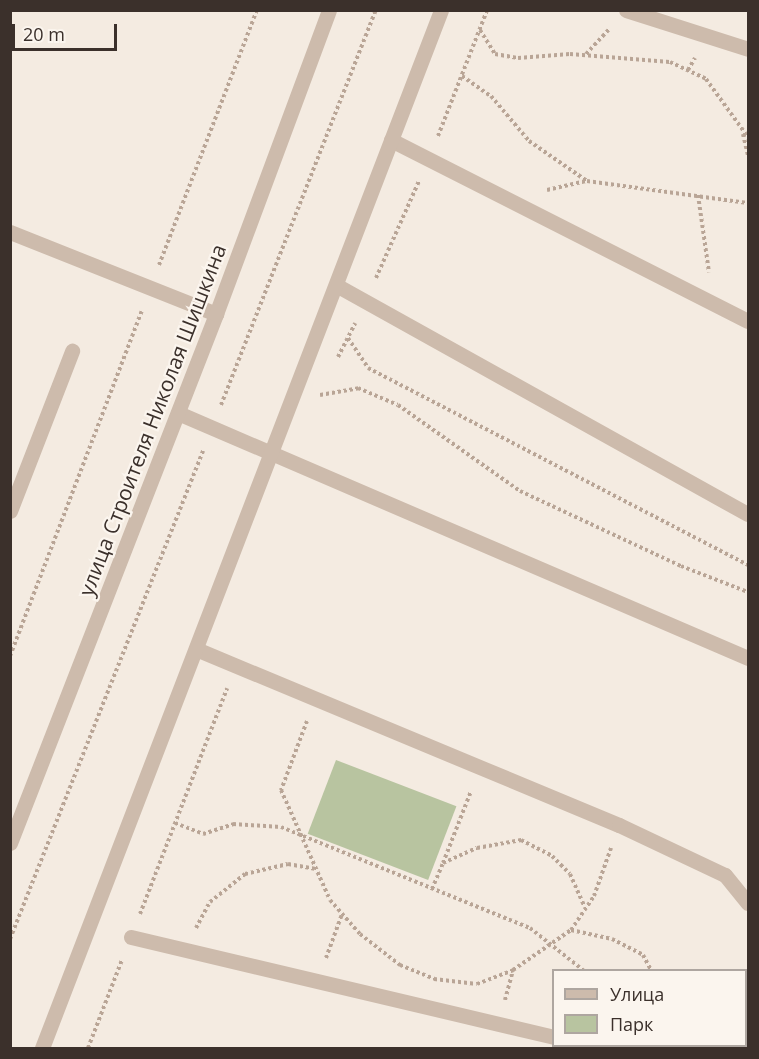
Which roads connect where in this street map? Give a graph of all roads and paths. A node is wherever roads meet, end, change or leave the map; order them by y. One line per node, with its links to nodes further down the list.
1 (257, 10): 21 (path)
2 (329, 10): 23 (street, улица Строителя Николая Шишкина)
3 (376, 10): 29 (path)
4 (441, 10): 14 (street)
5 (487, 10): 8 (path)
6 (626, 10): 9 (street)
7 (612, 25): 10 (path)
8 (480, 30): 10 (path); 11 (path)
9 (748, 49)
10 (585, 55): 12 (path)
11 (462, 76): 16 (path); 17 (path)
12 (743, 133): 13 (path); 15 (path)
13 (748, 137)
14 (392, 140): 16 (street); 20 (street)
15 (748, 156)
16 (429, 159): 22 (street)
17 (698, 195): 18 (path); 22 (path)
18 (748, 203)
19 (10, 232): 21 (street)
20 (336, 285): 30 (street); 32 (street)
21 (150, 288): 23 (street); 36 (path)
22 (713, 303): 24 (street)
23 (216, 314): 28 (street, улица Строителя Николая Шишкина)
24 (748, 321)
25 (347, 338): 33 (path)
26 (72, 351): 31 (street)
27 (320, 395): 34 (path)
28 (178, 413): 29 (street); 44 (street, улица Строителя Николая Шишкина)
29 (212, 427): 30 (street); 53 (path)
30 (272, 452): 35 (street); 37 (street)
31 (10, 511)
32 (748, 514)
33 (748, 565)
34 (748, 592)
35 (196, 649): 38 (street); 60 (street)
36 (10, 656)
37 (748, 658)
38 (236, 665): 39 (street); 41 (path)
39 (314, 697): 40 (street); 43 (path)
40 (482, 768): 42 (street); 45 (path)
41 (175, 824): 43 (path); 52 (path)
42 (619, 825): 48 (street); 49 (path)
43 (304, 837): 46 (path); 47 (path)
44 (10, 843)
45 (443, 863): 47 (path); 49 (path)
46 (316, 869): 50 (path); 55 (path)
47 (432, 888): 54 (path)
48 (748, 903)
49 (586, 908): 51 (path)
50 (342, 914): 54 (path); 58 (path)
51 (571, 930): 54 (path); 57 (path)
52 (131, 937): 55 (street); 61 (path)
53 (10, 939)
54 (551, 944): 56 (path)
55 (192, 951): 58 (street)
56 (582, 969)
57 (650, 969)
58 (319, 981): 59 (street)
59 (552, 1037)
60 (42, 1048)
61 (88, 1048)

